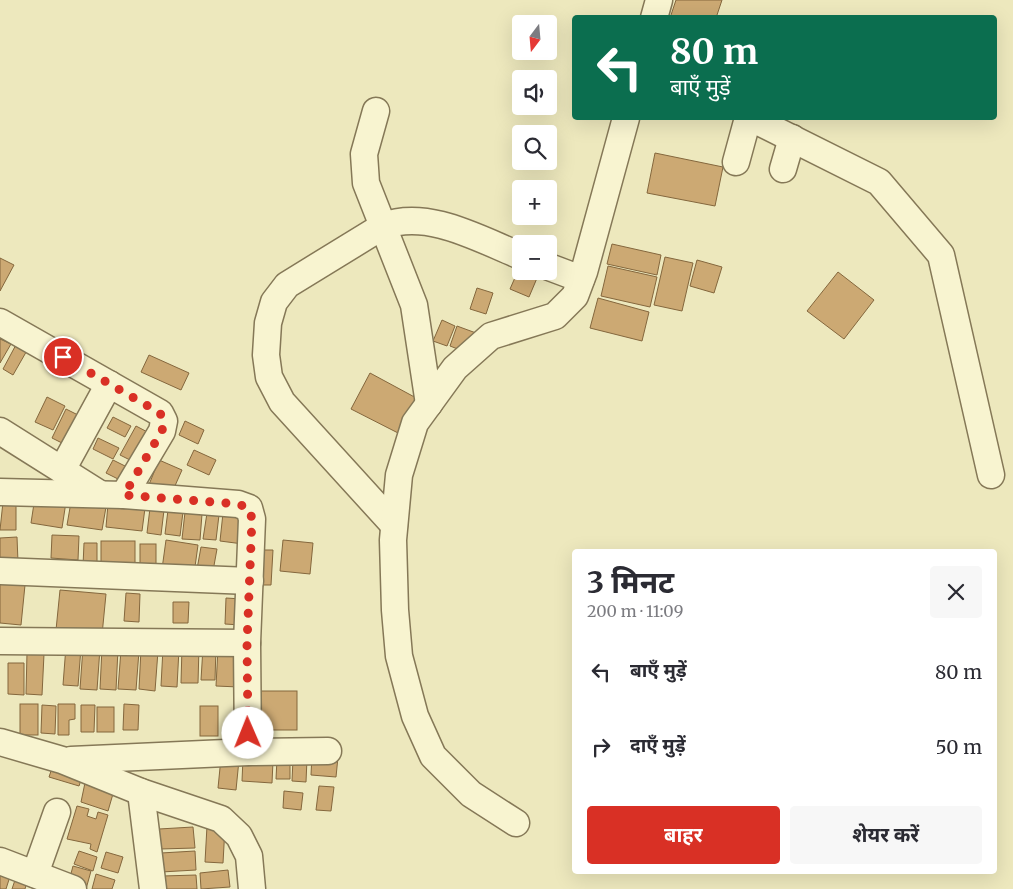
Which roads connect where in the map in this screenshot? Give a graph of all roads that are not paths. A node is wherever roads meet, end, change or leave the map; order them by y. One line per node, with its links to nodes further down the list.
1 (659, 0): 2 (street)
2 (655, 15)
3 (376, 111): 10 (street)
4 (625, 120): 13 (street)
5 (749, 120): 8 (street)
6 (754, 120): 7 (street)
7 (792, 138): 9 (street); 19 (street)
8 (736, 162)
9 (783, 169)
10 (383, 226): 11 (street); 16 (street); 22 (street)
11 (512, 252)
12 (557, 270): 13 (street)
13 (581, 279): 16 (street)
14 (0, 322): 15 (street)
15 (109, 384): 18 (street); 21 (street)
16 (429, 404): 22 (street)
17 (0, 431): 18 (street)
18 (62, 470): 21 (street)
19 (991, 475)
20 (0, 492): 21 (street)
21 (113, 495): 24 (street)
22 (394, 525): 33 (street)
23 (0, 571): 24 (street)
24 (250, 581): 26 (street)
25 (0, 641): 26 (street)
26 (247, 643): 29 (street)
27 (0, 742): 30 (street)
28 (328, 750): 29 (street)
29 (248, 752): 30 (street)
30 (62, 760): 31 (street)
31 (141, 792): 37 (street); 38 (street)
32 (57, 812): 35 (street)
33 (516, 824)
34 (0, 861): 35 (street)
35 (35, 874): 36 (street)
36 (73, 889)
37 (153, 889)
38 (252, 889)

